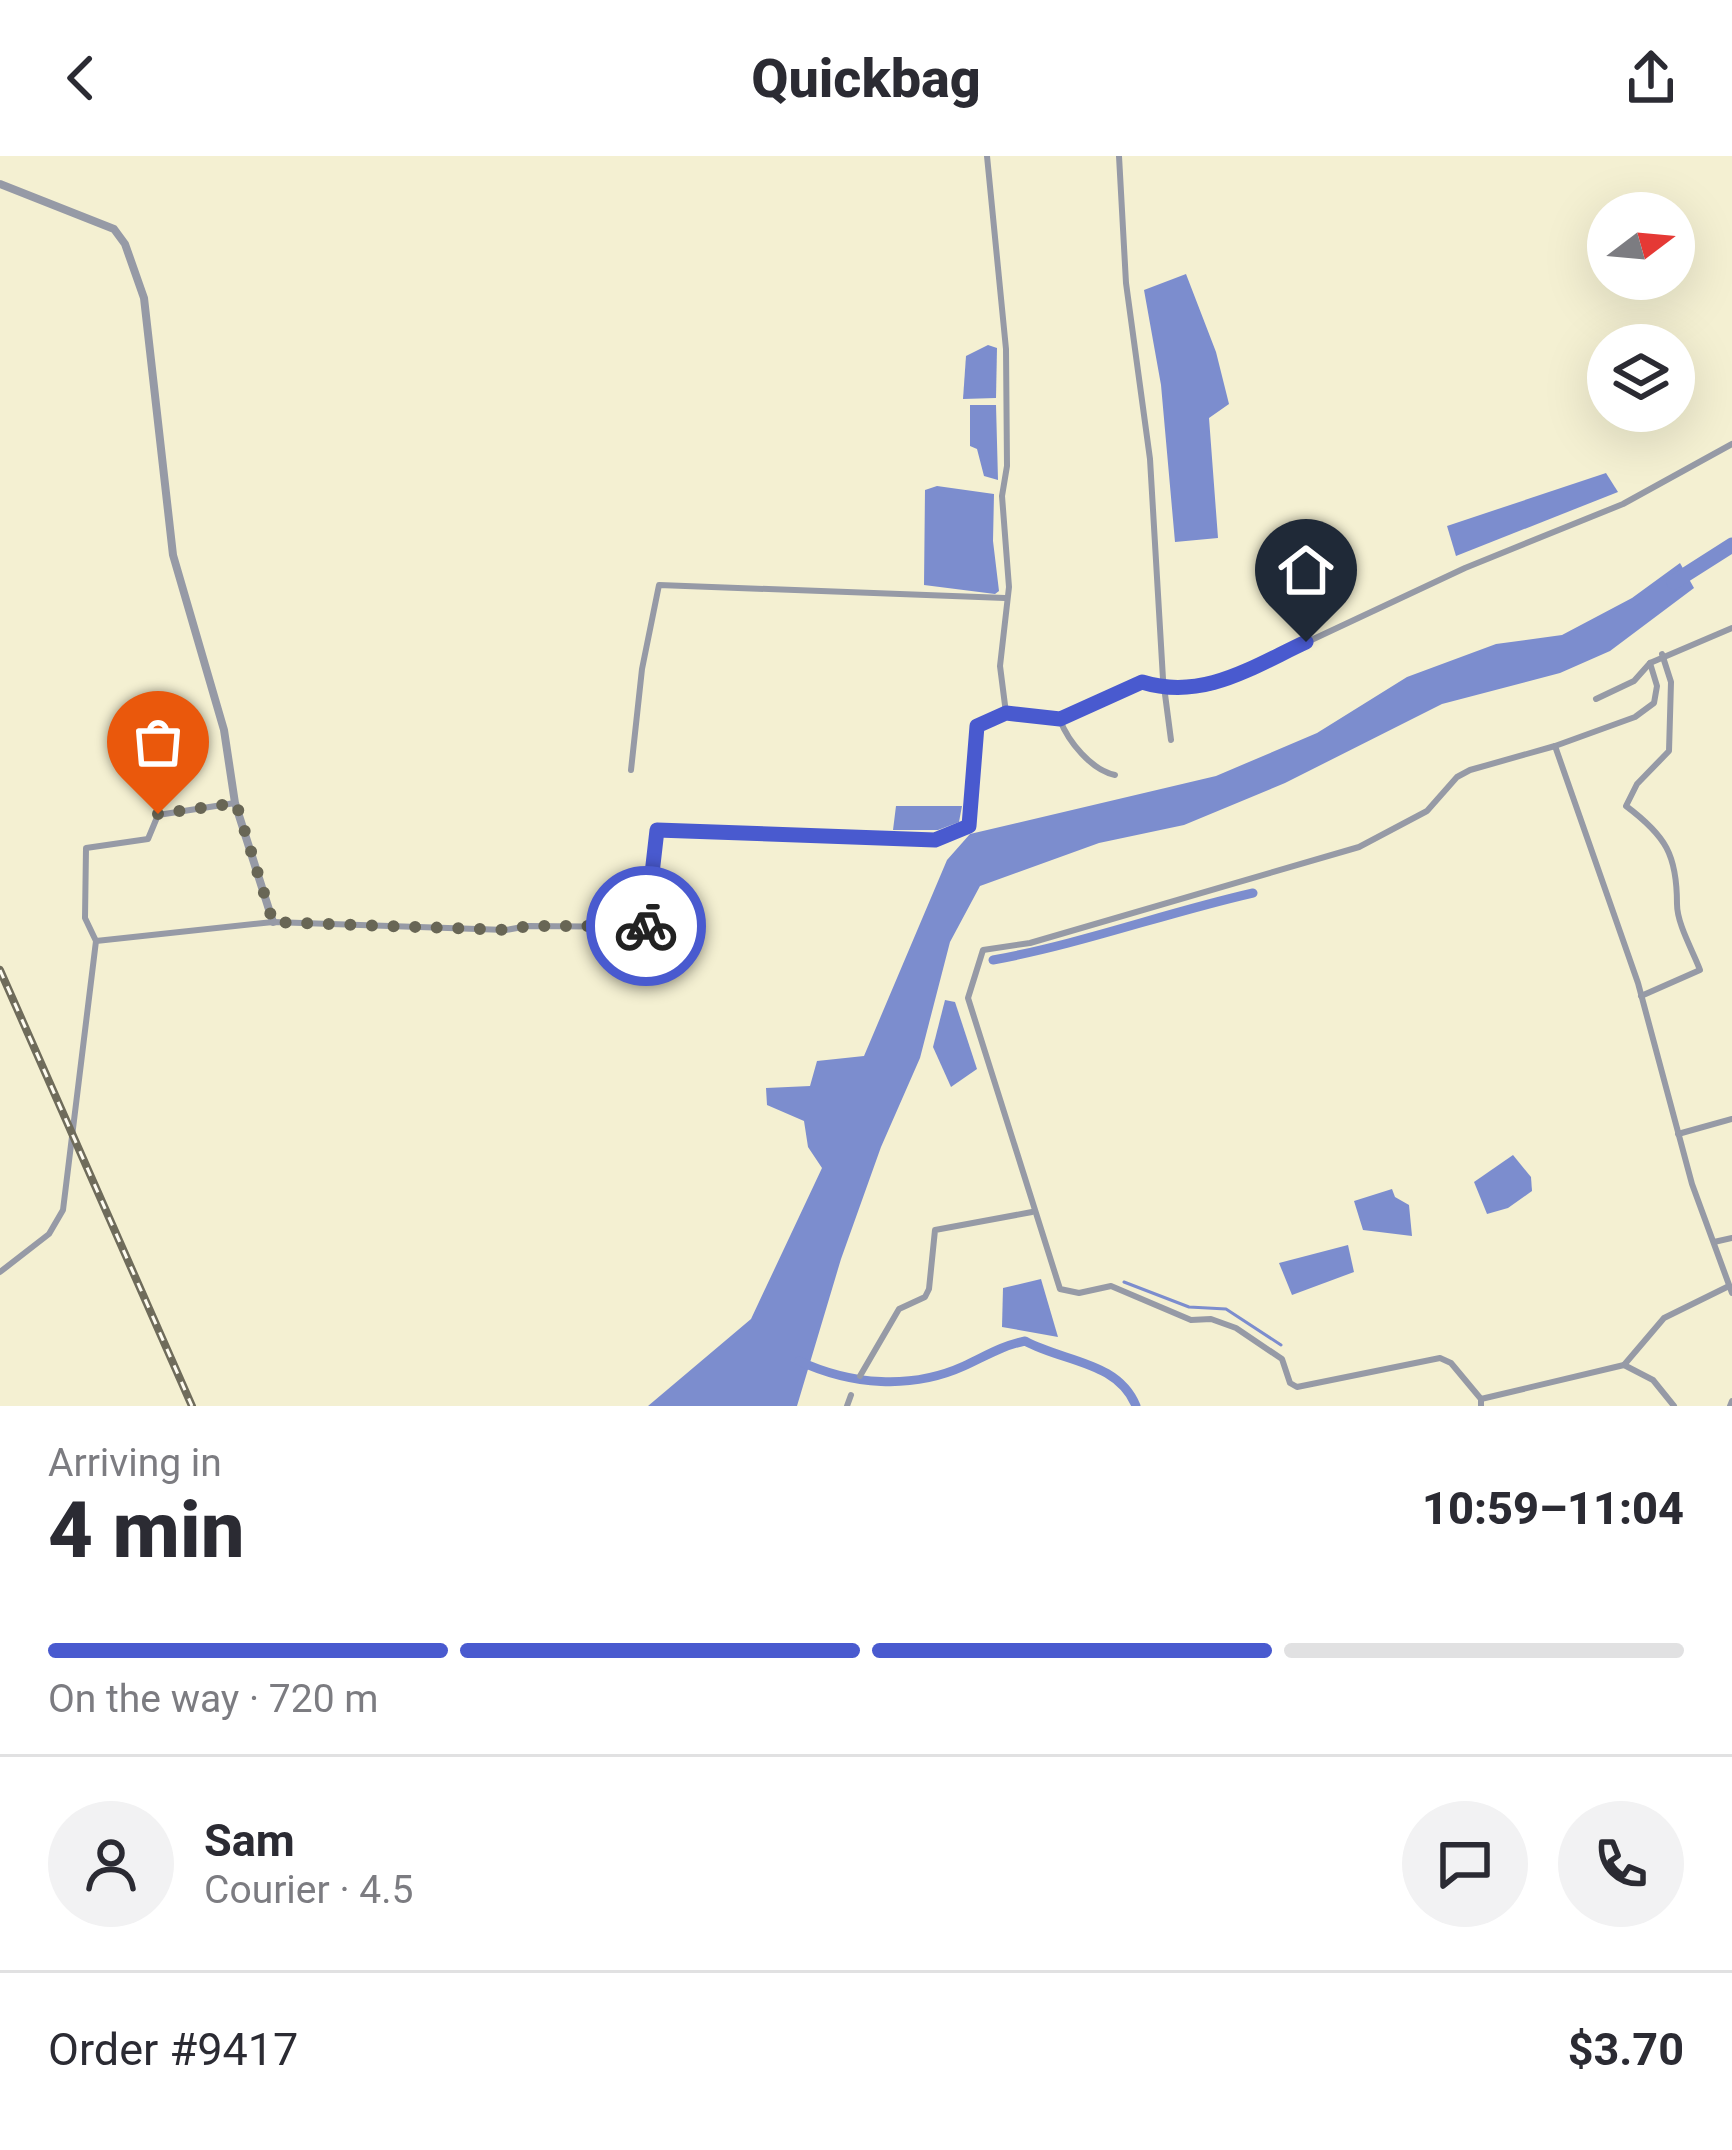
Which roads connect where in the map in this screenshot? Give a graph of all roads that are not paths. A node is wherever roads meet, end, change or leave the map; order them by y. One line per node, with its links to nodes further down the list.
1 (987, 156): 5 (street)
2 (1119, 156): 9 (street)
3 (0, 184): 17 (street)
4 (1732, 444): 9 (street)
5 (1005, 598): 11 (street); 15 (street)
6 (1732, 628): 7 (street)
7 (1662, 654): 8 (street); 20 (street)
8 (1650, 663): 10 (street); 14 (street)
9 (1165, 689): 12 (street); 13 (street)
10 (1596, 698)
11 (1006, 713): 12 (street); 18 (street)
12 (1060, 719): 16 (street)
13 (1172, 740)
14 (1555, 746): 20 (street); 23 (street)
15 (631, 770)
16 (1115, 775)
17 (236, 803): 18 (street); 19 (street)
18 (273, 922): 19 (street)
19 (95, 941): 26 (street)
20 (1641, 996): 22 (street)
21 (1732, 1119): 22 (street)
22 (1678, 1134): 25 (street)
23 (1032, 1212): 29 (street); 31 (street)
24 (1732, 1238): 25 (street)
25 (1714, 1242): 27 (street)
26 (0, 1272)
27 (1731, 1289): 28 (street)
28 (1624, 1365): 31 (street); 33 (street)
29 (860, 1376)
30 (851, 1395): 32 (street)
31 (1481, 1402)
32 (847, 1406)
33 (1674, 1406)

